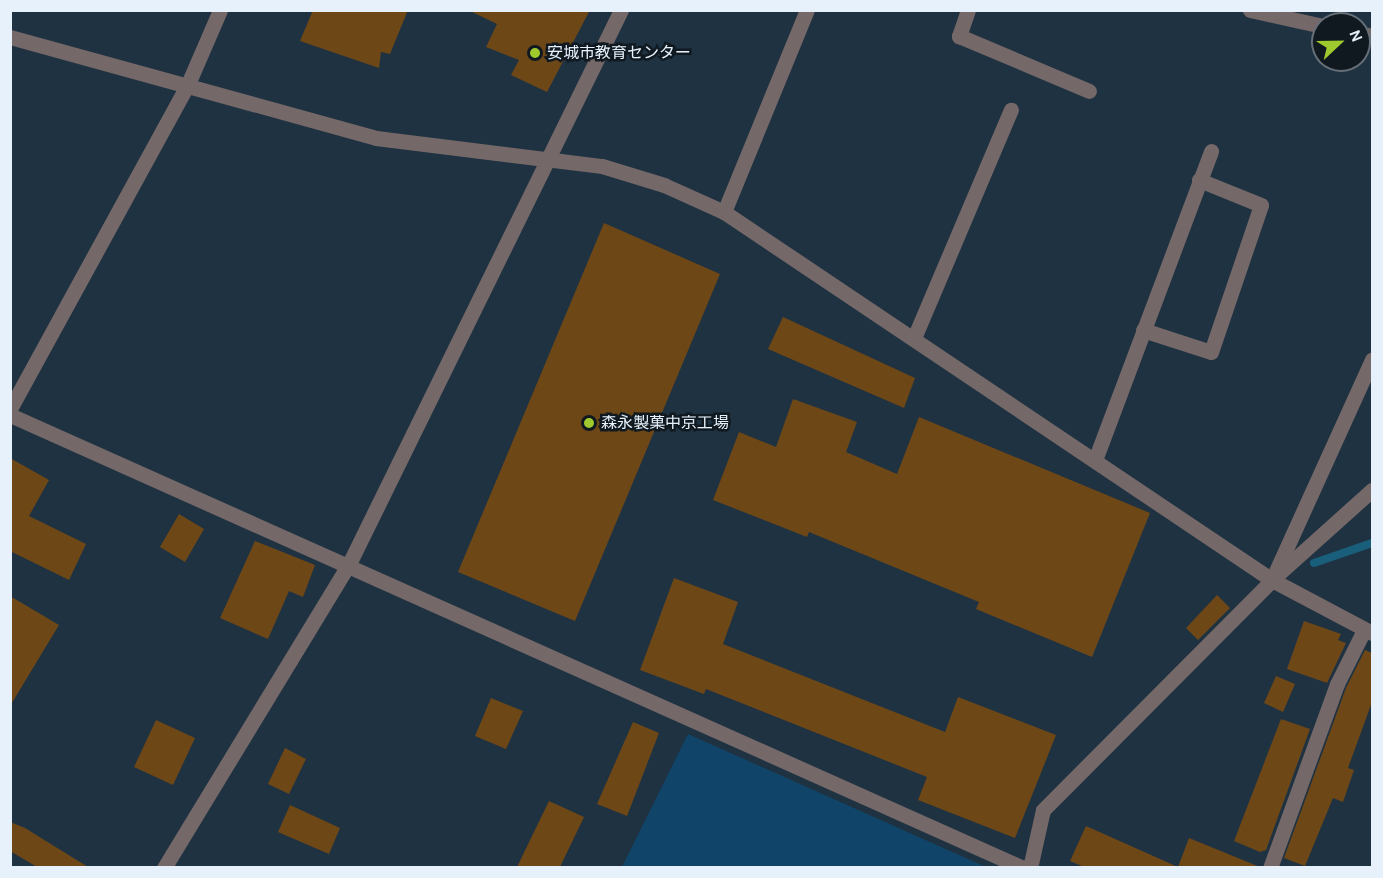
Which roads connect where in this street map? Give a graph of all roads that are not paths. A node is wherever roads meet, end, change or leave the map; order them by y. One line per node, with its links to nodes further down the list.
1 (220, 10): 8 (street)
2 (621, 10): 12 (street)
3 (807, 10): 14 (street)
4 (968, 10): 9 (street)
5 (1250, 10): 6 (street)
6 (1311, 23)
7 (10, 38): 8 (street)
8 (188, 84): 12 (street); 18 (street)
9 (1089, 91)
10 (1011, 110): 16 (street)
11 (1211, 151): 13 (street)
12 (545, 158): 14 (street); 22 (street)
13 (1199, 180): 15 (street); 15 (street)
14 (724, 212): 16 (street)
15 (1143, 330): 20 (street)
16 (914, 338): 20 (street)
17 (1372, 360): 23 (street)
18 (10, 409)
19 (10, 415): 22 (street)
20 (1095, 460): 23 (street)
21 (1372, 490): 23 (street)
22 (349, 564): 25 (street); 26 (street)
23 (1272, 580): 24 (street); 27 (street)
24 (1368, 631): 28 (street)
25 (164, 867)
26 (1023, 867)
27 (1030, 867)
28 (1270, 867)

